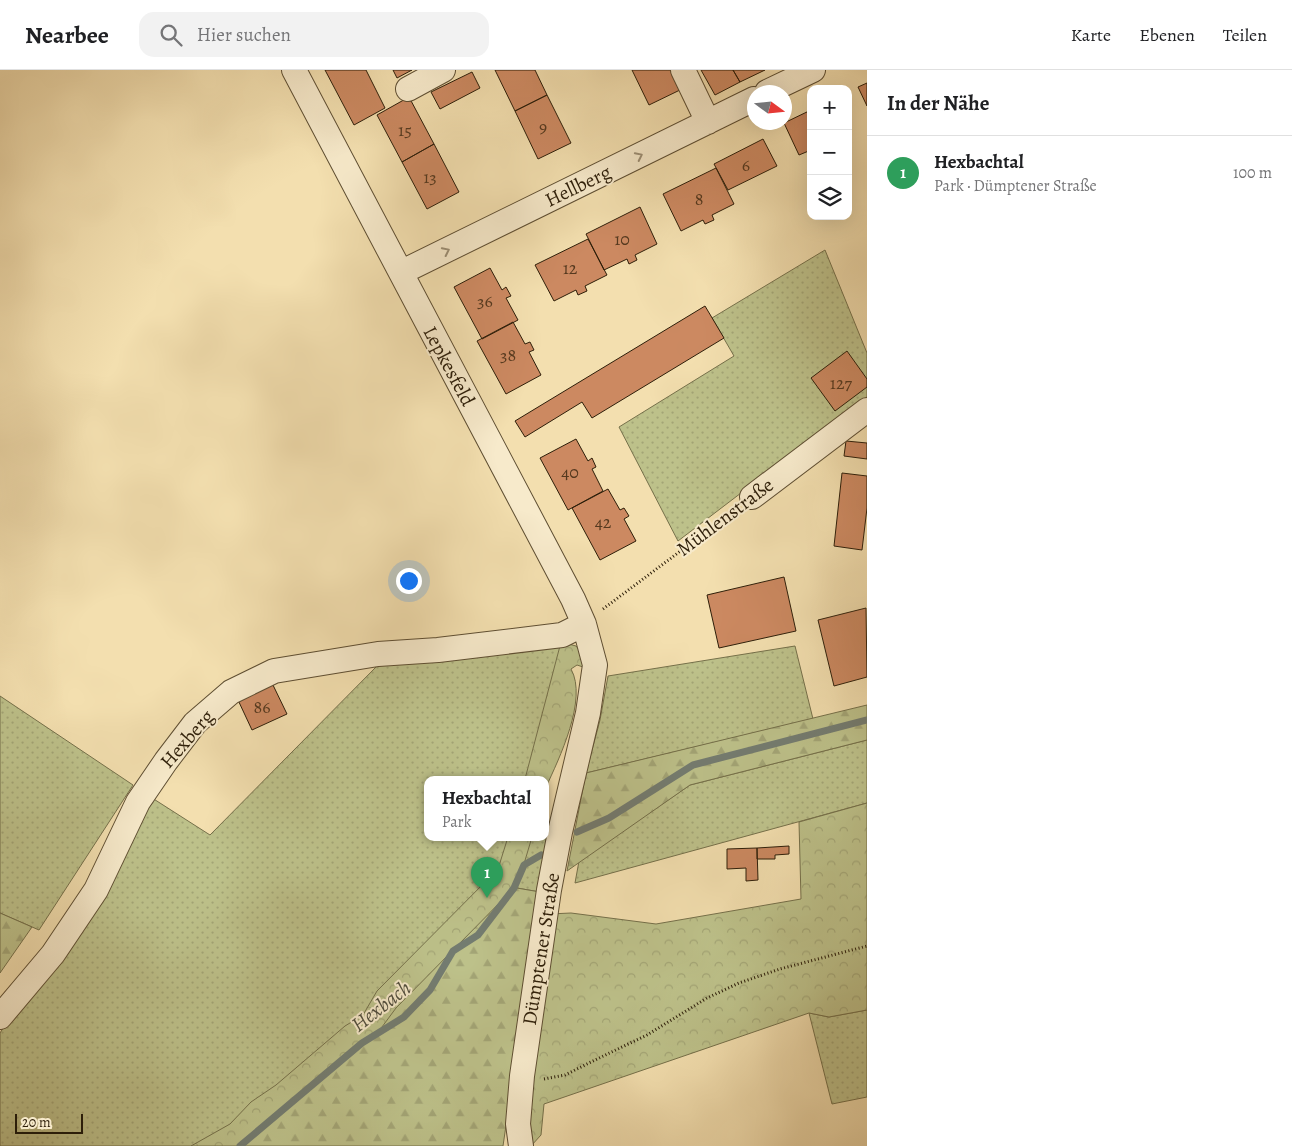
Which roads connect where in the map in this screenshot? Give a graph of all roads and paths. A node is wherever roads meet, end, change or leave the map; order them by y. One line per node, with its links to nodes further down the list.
1 (294, 70): 9 (street, Lepkesfeld)
2 (444, 70): 6 (street)
3 (683, 70): 8 (street)
4 (813, 70): 5 (street)
5 (782, 85)
6 (408, 89)
7 (747, 102): 8 (street, Hellberg)
8 (708, 122): 9 (street, Hellberg, one-way to 8)
9 (402, 272): 12 (street, Lepkesfeld)
10 (867, 410): 11 (street, Mühlenstraße)
11 (752, 497): 12 (path, Mühlenstraße)
12 (584, 624): 13 (street, Lepkesfeld); 15 (street, Hexberg)
13 (595, 665): 17 (street, Dümptener Straße)
14 (867, 946): 16 (path)
15 (0, 1017)
16 (565, 1074)
17 (521, 1146)

